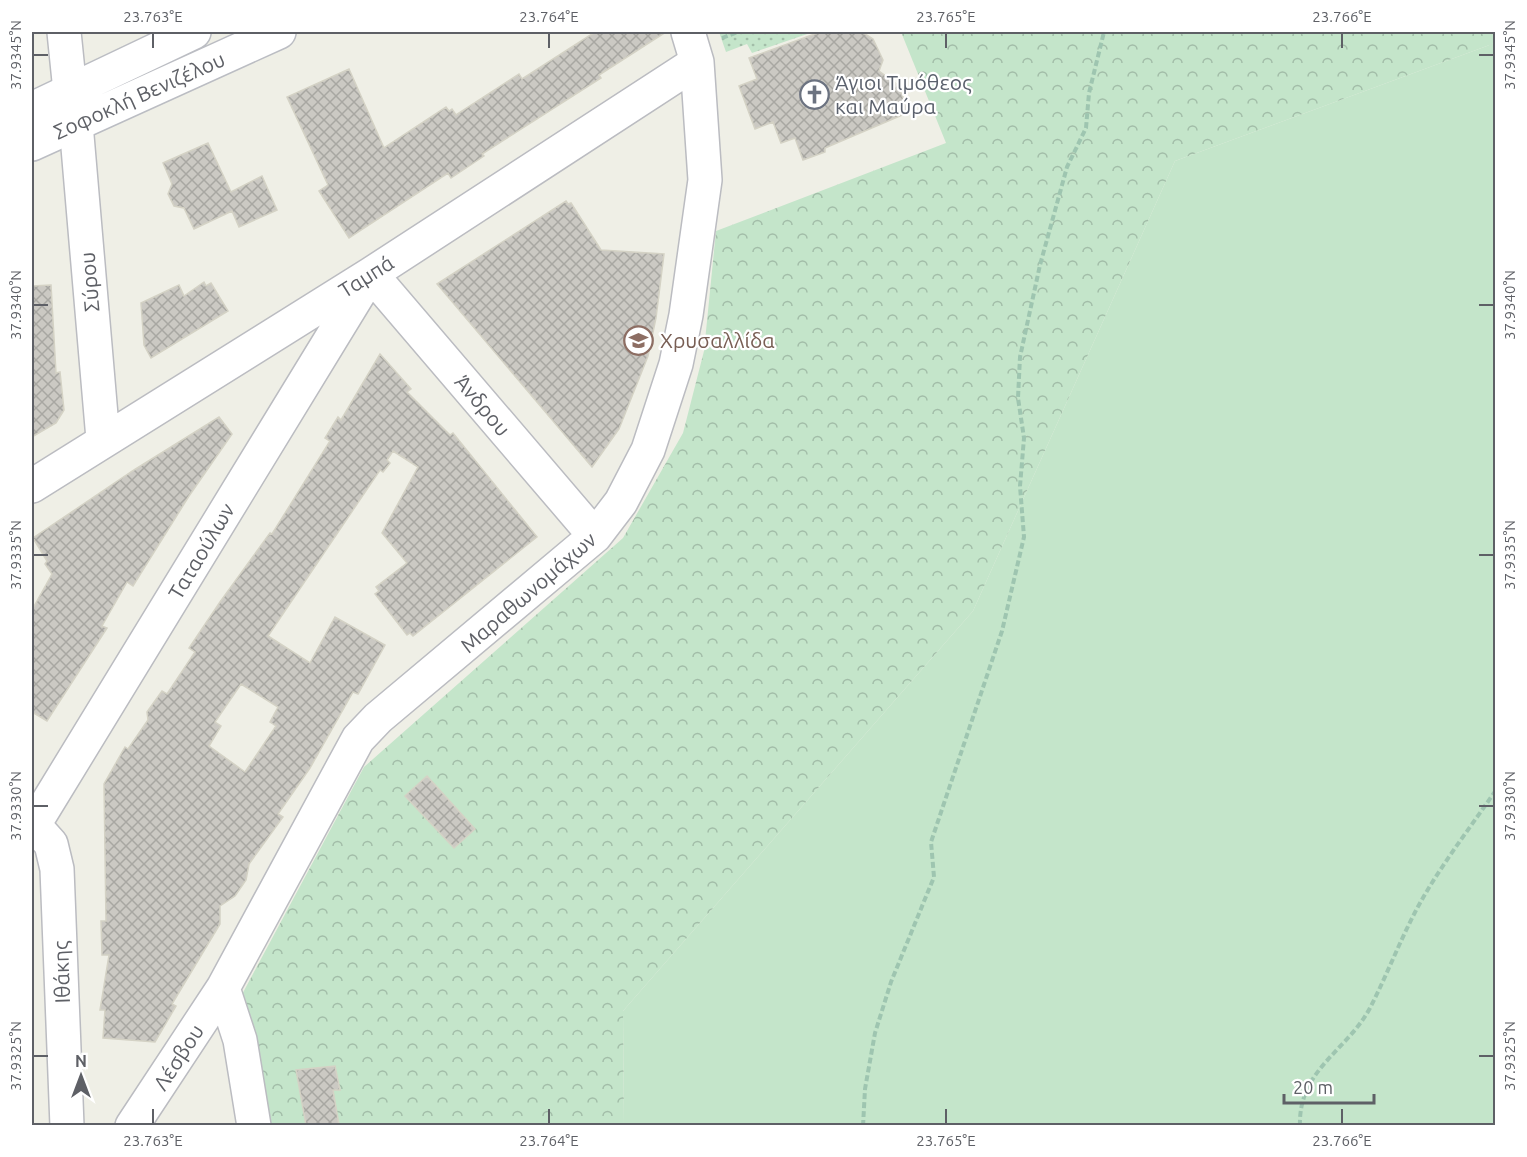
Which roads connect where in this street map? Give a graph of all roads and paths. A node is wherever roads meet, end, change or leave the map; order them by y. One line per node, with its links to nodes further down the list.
1 (64, 32): 7 (street, Σύρου)
2 (194, 32): 7 (street, Σοφοκλή Βενιζέλου)
3 (279, 32): 9 (street, Σοφοκλή Βενιζέλου)
4 (738, 32): 6 (path)
5 (1104, 32): 21 (path)
6 (700, 45): 11 (street, Ταμπά); 14 (street, Μαραθωνομάχων)
7 (70, 91): 8 (street, Σοφοκλή Βενιζέλου); 9 (street, Σύρου)
8 (32, 109)
9 (76, 124): 10 (street, Σοφοκλή Βενιζέλου); 12 (street, Σύρου)
10 (32, 144)
11 (371, 274): 12 (street, Ταμπά); 14 (street, Άνδρου); 16 (street, Ταταούλων)
12 (103, 439): 13 (street, Ταμπά)
13 (32, 486)
14 (595, 536): 17 (street, Μαραθωνομάχων)
15 (1496, 790): 22 (path)
16 (33, 827): 18 (street, Ιθάκης)
17 (223, 988): 19 (street, Λέσβου); 20 (street)
18 (67, 1125)
19 (132, 1125)
20 (254, 1125)
21 (863, 1125)
22 (1300, 1125)

